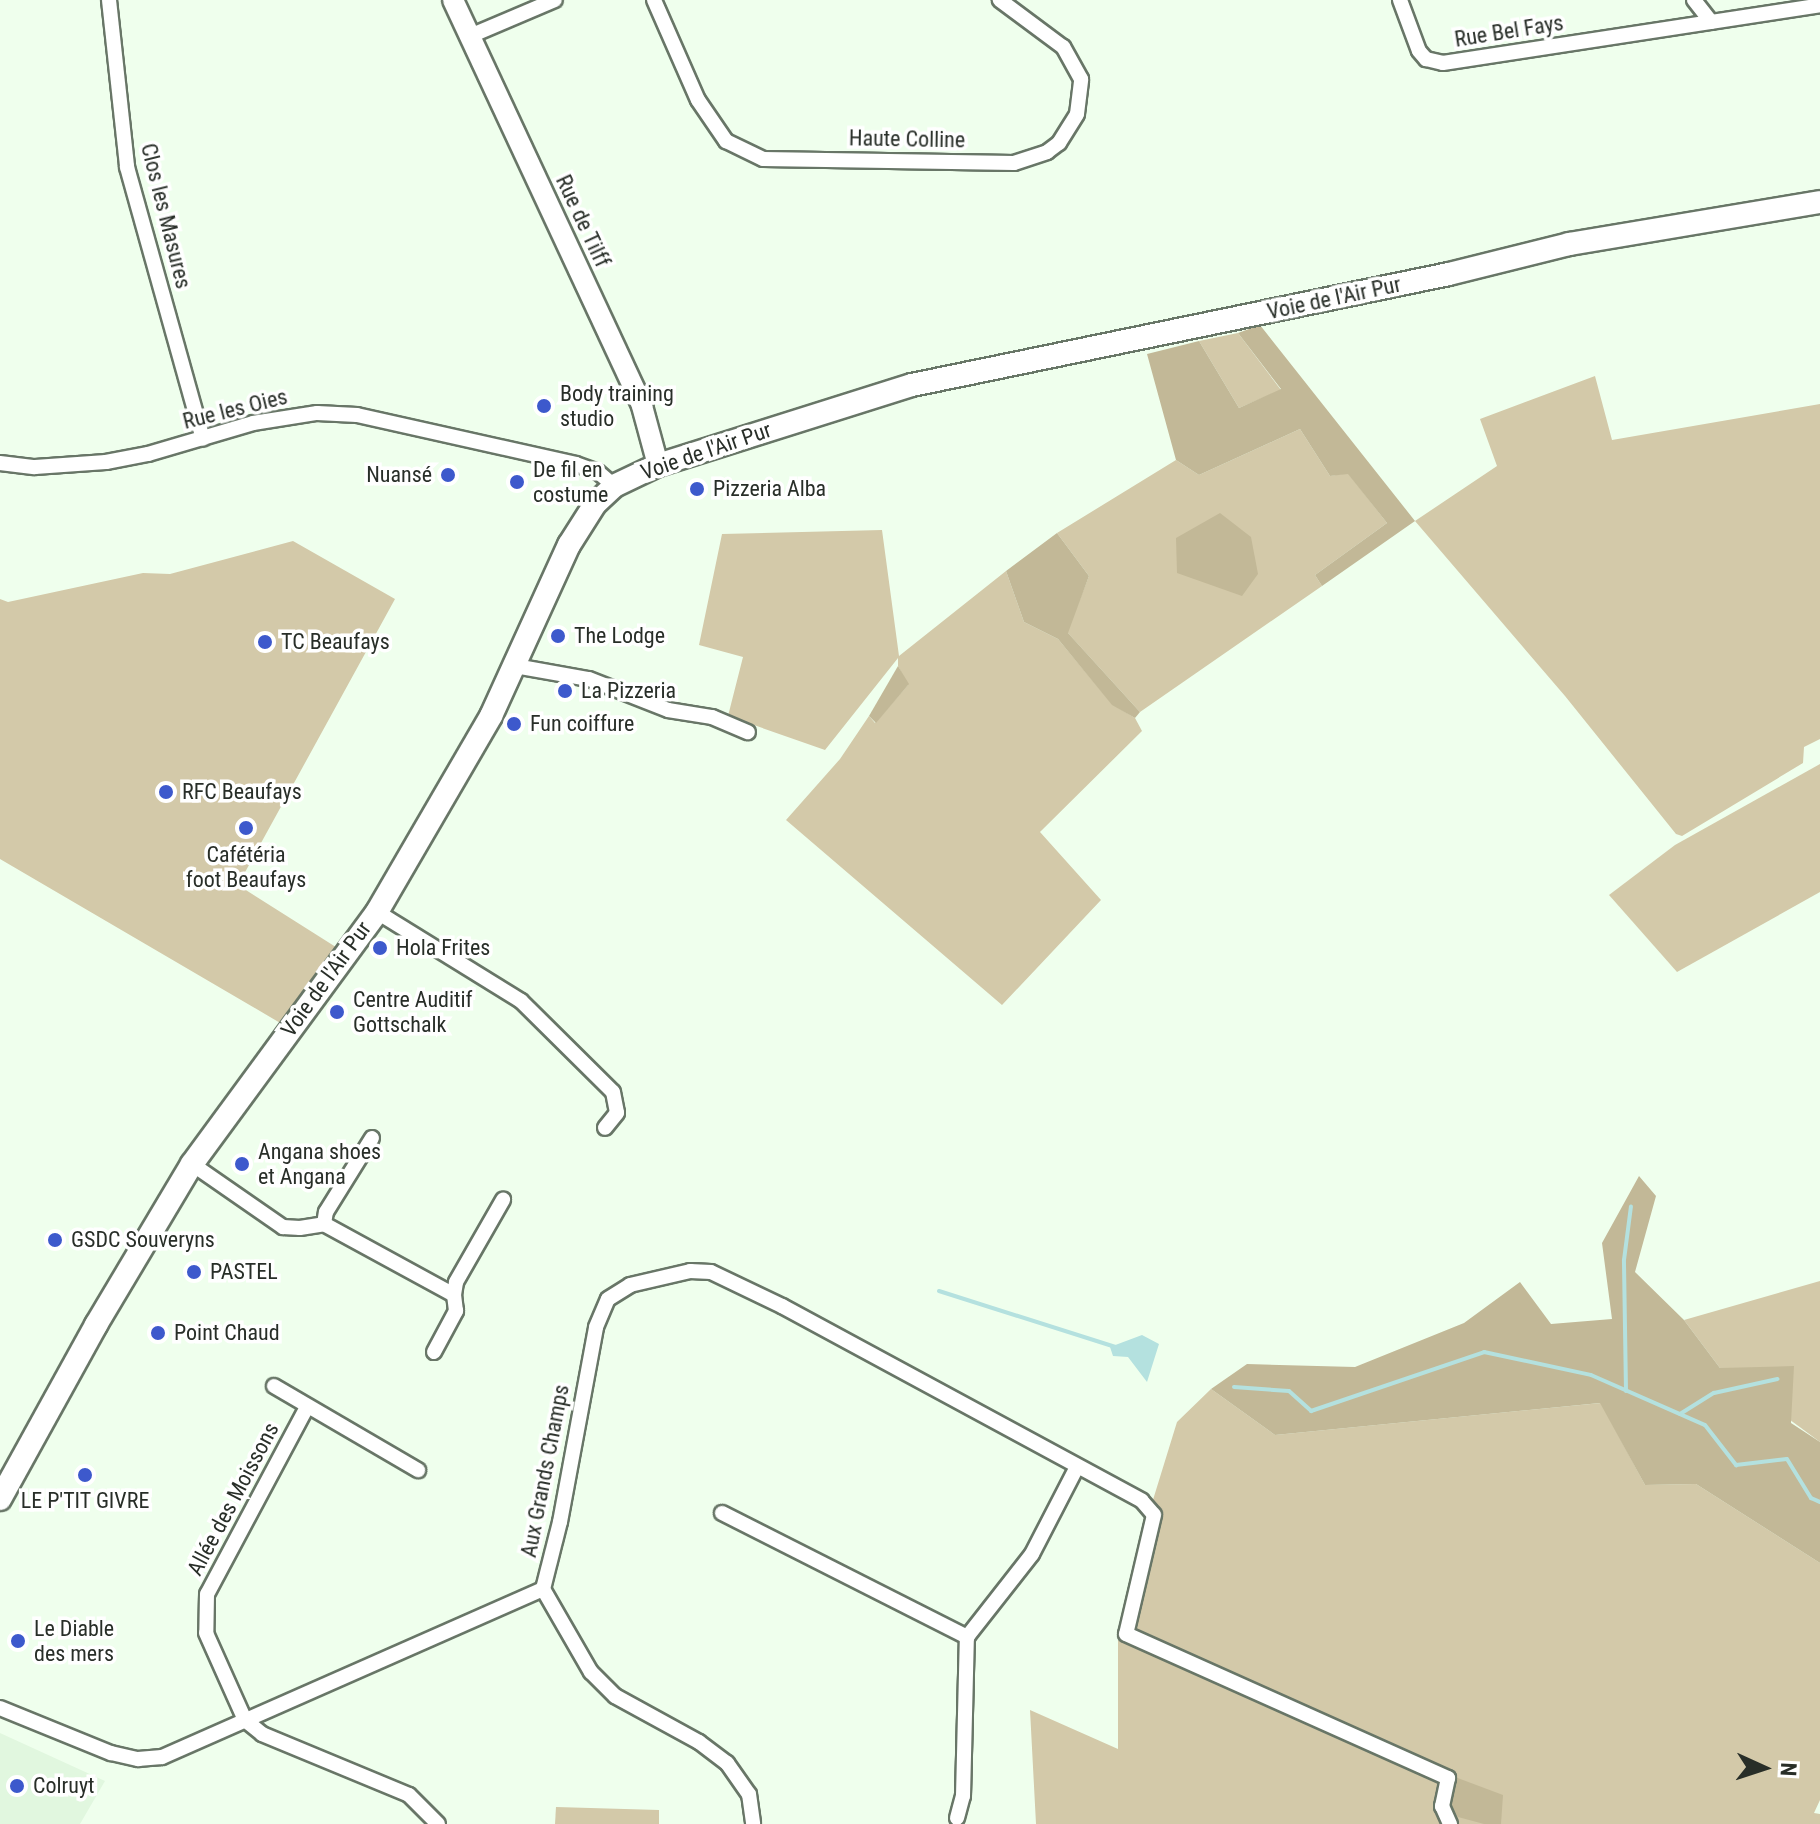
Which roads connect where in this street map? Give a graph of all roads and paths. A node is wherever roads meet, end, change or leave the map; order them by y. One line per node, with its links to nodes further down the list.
1 (109, 0): 12 (street, Clos les Masures)
2 (453, 0): 10 (main road, Rue de Tilff)
3 (555, 0): 10 (street)
4 (654, 0): 5 (street, Haute Colline)
5 (1000, 0)
6 (1400, 0): 9 (street, Rue Bel Fays)
7 (1694, 0): 9 (street)
8 (1820, 5): 9 (street, Rue Bel Fays)
9 (1711, 22)
10 (470, 36): 14 (main road, Rue de Tilff)
11 (1820, 202): 14 (main road, Voie de l'Air Pur)
12 (203, 439): 13 (street, Rue les Oies); 15 (street, Rue les Oies)
13 (0, 463)
14 (658, 465): 15 (main road, Voie de l'Air Pur)
15 (614, 486): 16 (main road, Voie de l'Air Pur)
16 (515, 666): 17 (street); 18 (main road, Voie de l'Air Pur)
17 (748, 732)
18 (377, 912): 19 (street); 21 (main road, Voie de l'Air Pur)
19 (605, 1128)
20 (372, 1138): 23 (street)
21 (192, 1164): 23 (street); 30 (main road, Voie de l'Air Pur)
22 (503, 1200): 24 (street)
23 (324, 1224): 24 (street)
24 (454, 1295): 25 (street)
25 (434, 1352)
26 (274, 1386): 27 (street, Allée des Moissons)
27 (307, 1407): 29 (street, Allée des Moissons); 35 (street, Allée des Moissons)
28 (1077, 1467): 32 (street, Aux Grands Champs); 33 (street); 39 (street, Aux Grands Champs)
29 (418, 1470)
30 (0, 1499)
31 (722, 1513): 33 (street)
32 (543, 1589): 35 (street, Aux Grands Champs); 38 (street)
33 (967, 1637): 36 (street)
34 (0, 1708): 35 (street, Aux Grands Champs)
35 (245, 1720): 37 (street)
36 (957, 1818)
37 (438, 1824)
38 (753, 1824)
39 (1450, 1824)

